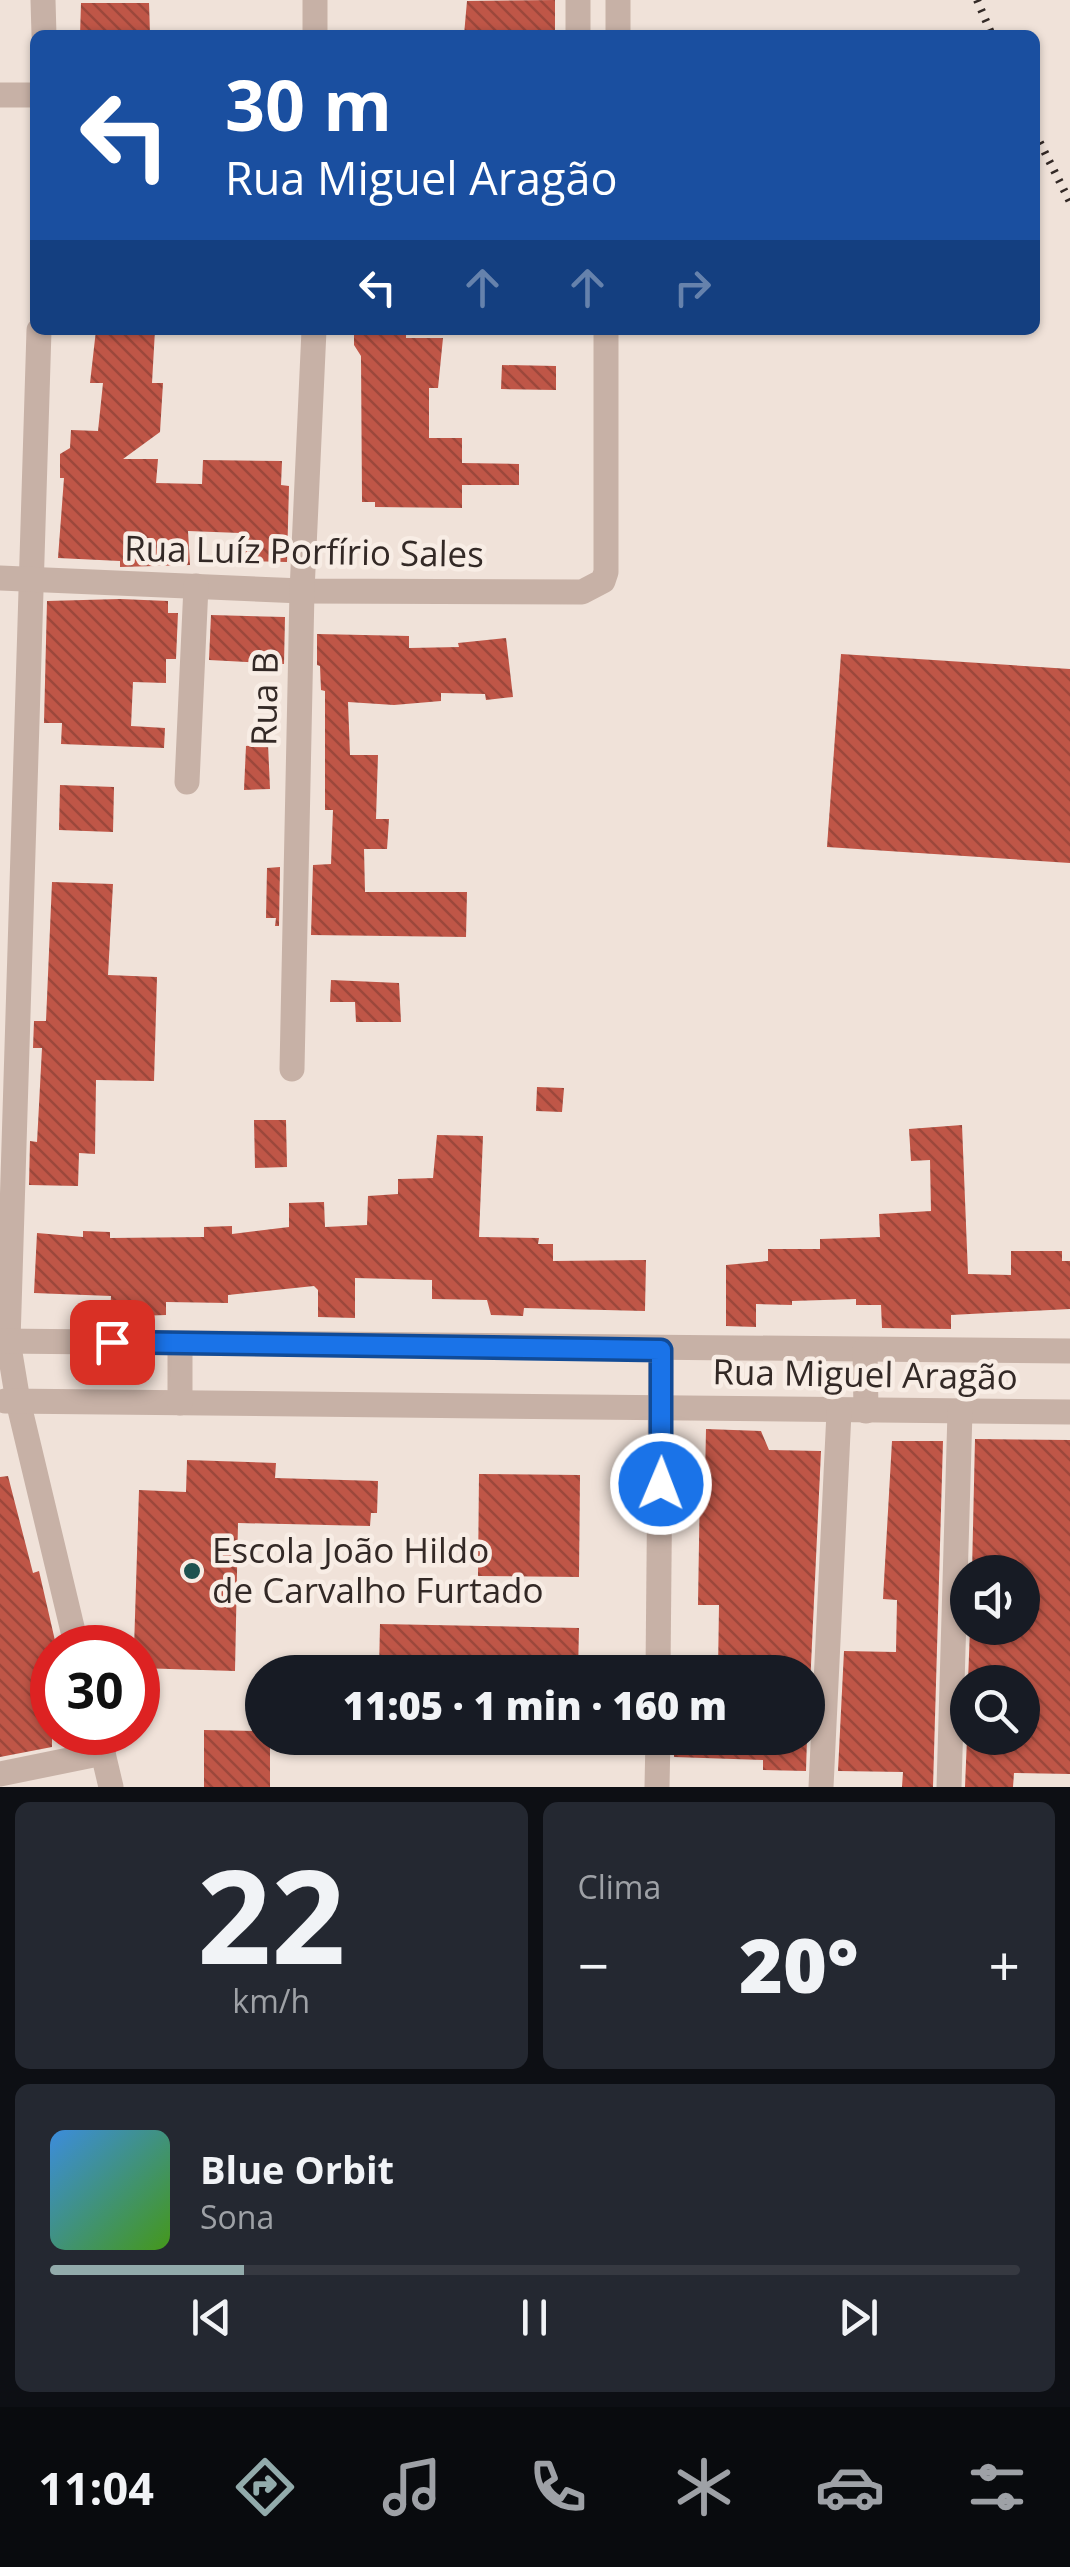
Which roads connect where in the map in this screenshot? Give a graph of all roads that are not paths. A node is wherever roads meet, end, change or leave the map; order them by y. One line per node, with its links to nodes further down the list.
1 (43, 0): 5 (street)
2 (315, 0): 6 (street)
3 (578, 0): 7 (street)
4 (618, 0): 8 (street)
5 (44, 30)
6 (315, 30)
7 (578, 30)
8 (618, 30)
9 (0, 95): 10 (street)
10 (30, 96)
11 (39, 335): 15 (street)
12 (314, 335): 17 (street, Rua B)
13 (606, 335): 17 (street, Rua Luíz Porfírio Sales)
14 (0, 578): 15 (street, Rua Luíz Porfírio Sales)
15 (33, 578): 16 (street, Rua Luíz Porfírio Sales); 20 (street)
16 (196, 586): 17 (street, Rua Luíz Porfírio Sales); 18 (street)
17 (302, 591): 19 (street, Rua B)
18 (187, 782)
19 (292, 1069)
20 (7, 1085): 21 (street)
21 (4, 1341): 22 (street, Rua Miguel Aragão); 26 (street)
22 (180, 1344): 23 (street, Rua Miguel Aragão); 27 (street)
23 (661, 1350): 24 (street, Rua Miguel Aragão); 28 (street)
24 (865, 1350): 25 (street, Rua Miguel Aragão); 30 (street)
25 (1070, 1351)
26 (9, 1401): 27 (street, Rua Miguel Aragão); 33 (street)
27 (180, 1403): 28 (street, Rua Miguel Aragão)
28 (662, 1408): 29 (street, Rua Miguel Aragão); 34 (street)
29 (839, 1412): 30 (street, Rua Miguel Aragão); 41 (street)
30 (866, 1412): 31 (street, Rua Miguel Aragão)
31 (960, 1412): 32 (street, Rua Miguel Aragão); 42 (street)
32 (1070, 1412)
33 (71, 1625)
34 (658, 1655)
35 (61, 1755): 38 (street)
36 (103, 1755): 39 (street)
37 (658, 1755): 40 (street)
38 (0, 1774)
39 (111, 1787)
40 (657, 1787)
41 (821, 1787)
42 (949, 1787)

